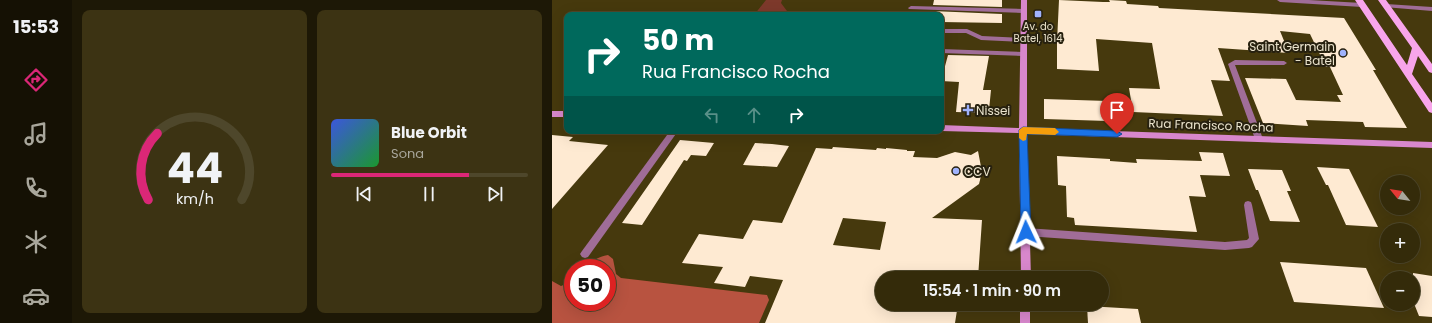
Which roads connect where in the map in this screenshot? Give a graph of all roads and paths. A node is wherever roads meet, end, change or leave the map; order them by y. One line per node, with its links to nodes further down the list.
1 (1024, 0): 7 (main road)
2 (1280, 0): 3 (street)
3 (1361, 2): 15 (main road)
4 (1384, 3): 6 (street); 10 (main road)
5 (911, 8): 7 (street)
6 (1432, 9)
7 (1024, 11): 9 (main road)
8 (944, 31): 9 (street)
9 (1023, 40): 12 (main road)
10 (1416, 48): 14 (main road); 15 (main road)
11 (944, 51): 12 (street)
12 (1023, 54): 20 (main road)
13 (1284, 63): 22 (street)
14 (1432, 70)
15 (1408, 74): 16 (main road)
16 (1432, 110)
17 (552, 114): 18 (main road)
18 (564, 114)
19 (944, 128): 20 (main road, Rua Francisco Rocha)
20 (1023, 130): 22 (main road, Rua Francisco Rocha); 25 (main road)
21 (672, 134): 26 (street)
22 (1259, 139): 23 (main road, Rua Francisco Rocha)
23 (1432, 145)
24 (1248, 205): 25 (street)
25 (1026, 232): 27 (main road)
26 (585, 254)
27 (1026, 271)
28 (1025, 311): 29 (main road)
29 (1025, 323)

